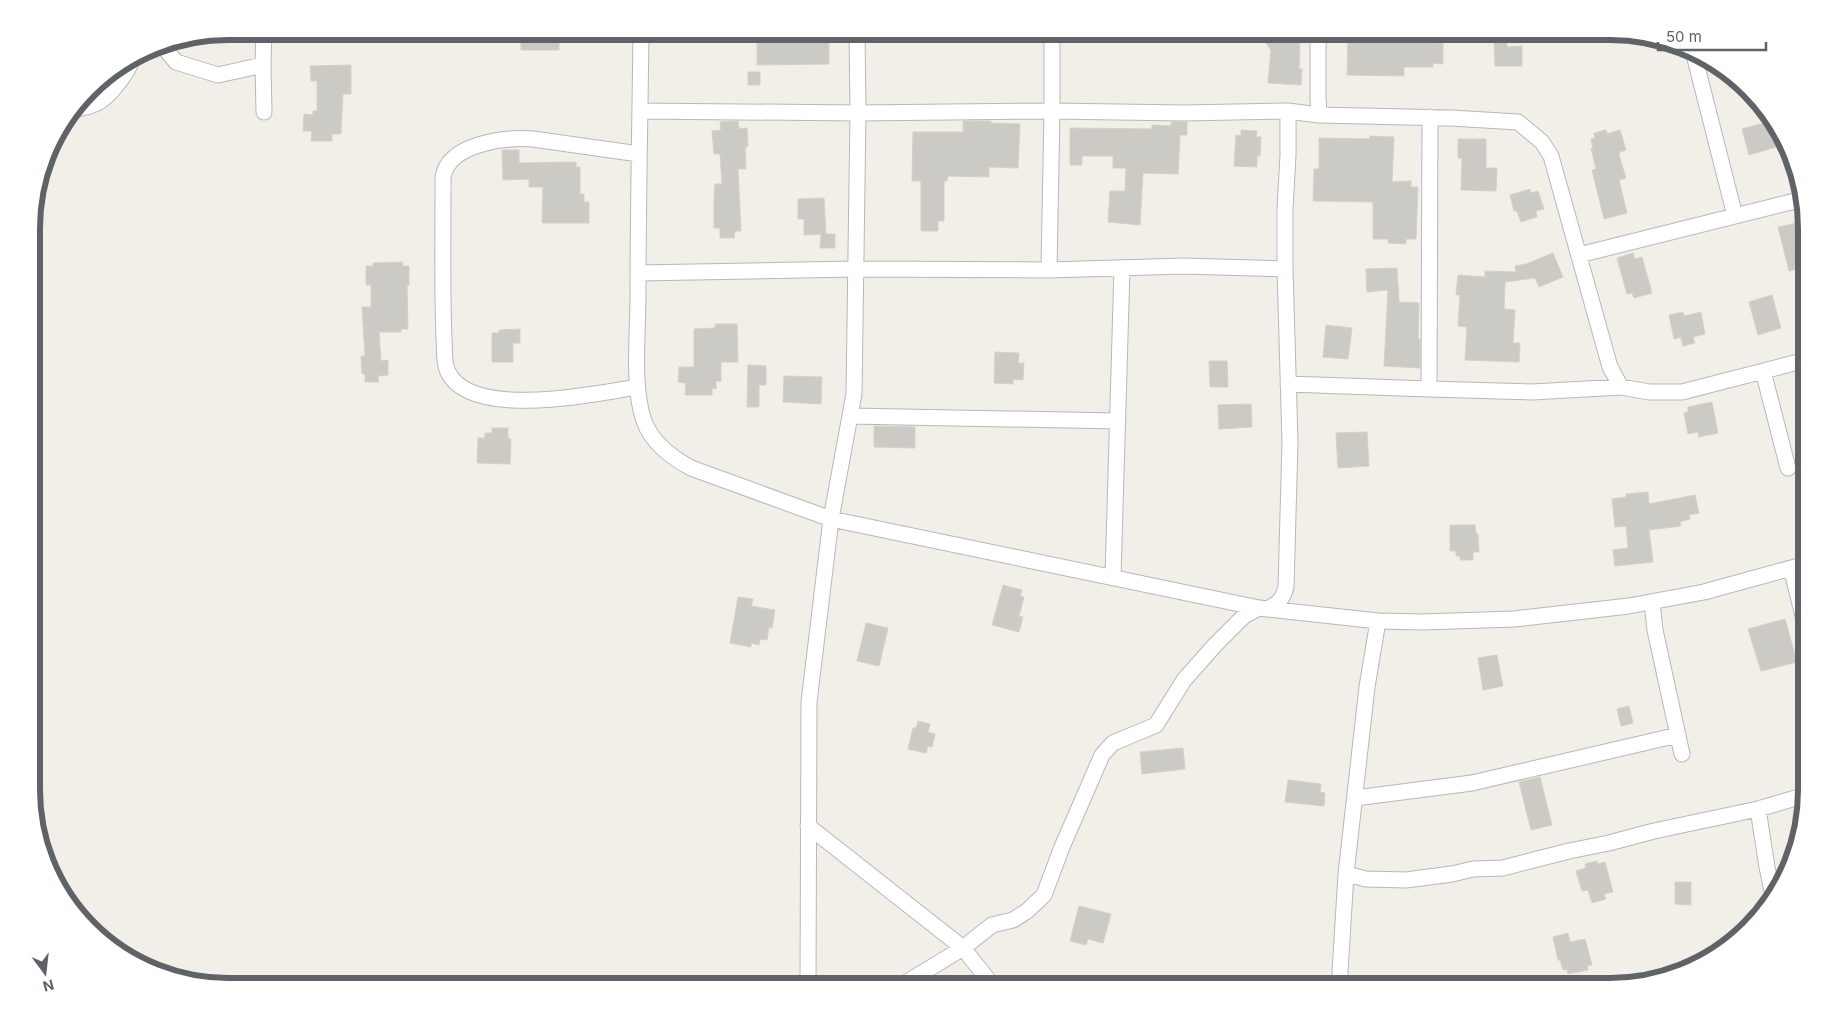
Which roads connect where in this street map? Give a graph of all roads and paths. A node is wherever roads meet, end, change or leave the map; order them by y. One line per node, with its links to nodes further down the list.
1 (264, 40): 8 (street)
2 (642, 40): 12 (street)
3 (857, 40): 15 (street)
4 (1052, 40): 11 (street)
5 (1318, 40): 16 (street)
6 (166, 50): 8 (street)
7 (1695, 60): 20 (street)
8 (263, 65): 14 (street)
9 (129, 68): 10 (street)
10 (84, 107)
11 (1052, 110): 13 (street); 15 (street); 25 (street)
12 (640, 111): 15 (street); 18 (street)
13 (1288, 111): 16 (street); 23 (street)
14 (264, 112)
15 (858, 113): 24 (street)
16 (1319, 114): 17 (street)
17 (1430, 117): 21 (street); 32 (street)
18 (640, 154): 26 (street); 31 (street)
19 (1796, 201): 20 (street)
20 (1735, 216): 21 (street)
21 (1579, 255): 30 (street)
22 (1122, 268): 23 (street); 25 (street); 34 (street)
23 (1285, 269): 29 (street)
24 (855, 270): 25 (street); 26 (street); 33 (street)
25 (1048, 270)
26 (638, 272): 31 (street)
27 (1798, 362): 28 (street)
28 (1763, 371): 30 (street); 35 (street)
29 (1288, 384): 32 (street); 42 (street)
30 (1620, 386): 32 (street)
31 (637, 387): 36 (street)
32 (1429, 389)
33 (850, 416): 34 (street); 36 (street)
34 (1118, 421): 39 (street)
35 (1788, 468)
36 (831, 519): 39 (street); 49 (street)
37 (1798, 566): 38 (street)
38 (1791, 568): 40 (street); 41 (street)
39 (1113, 577): 42 (street)
40 (1798, 596)
41 (1652, 602): 43 (street); 44 (street)
42 (1263, 609): 43 (street); 52 (street)
43 (1378, 621): 46 (street)
44 (1678, 735): 45 (street); 46 (street)
45 (1682, 754)
46 (1355, 798): 50 (street)
47 (1798, 798): 48 (street)
48 (1758, 809): 50 (street); 51 (street)
49 (808, 826): 52 (street); 53 (street)
50 (1346, 874): 56 (street)
51 (1772, 886)
52 (963, 948): 54 (street); 55 (street)
53 (808, 978)
54 (912, 978)
55 (987, 978)
56 (1340, 978)

